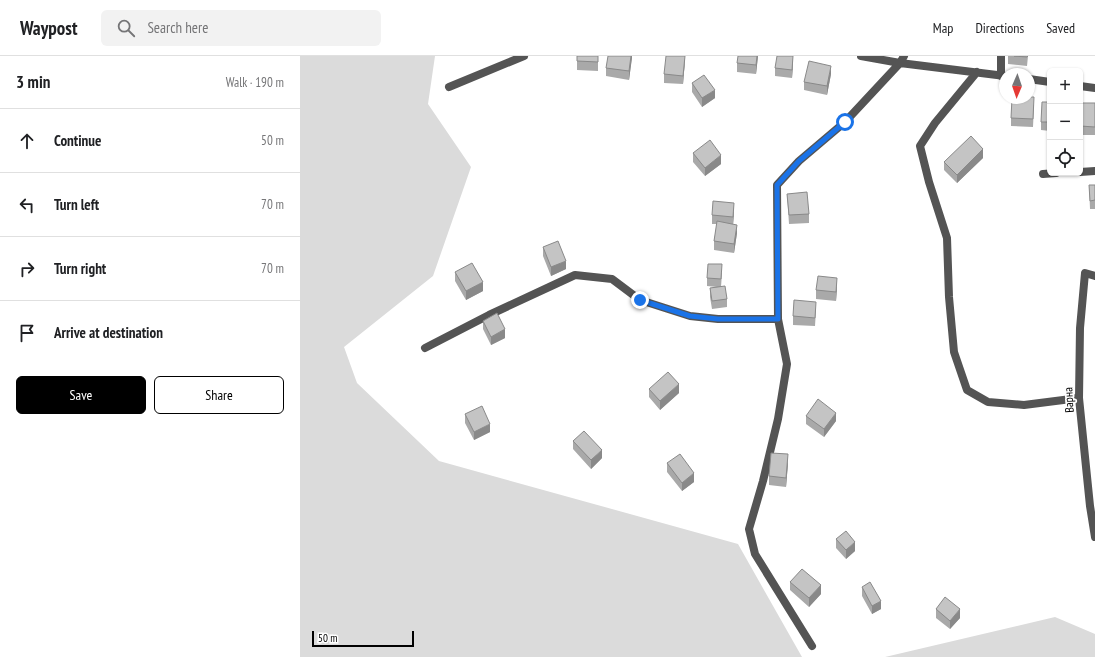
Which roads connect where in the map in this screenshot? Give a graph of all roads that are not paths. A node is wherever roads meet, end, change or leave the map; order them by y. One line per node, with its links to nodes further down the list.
1 (524, 56): 11 (street)
2 (861, 56): 4 (street)
3 (1001, 56): 5 (street)
4 (902, 60): 6 (street); 18 (street)
5 (1002, 68)
6 (977, 72): 7 (street); 20 (street)
7 (999, 75)
8 (1035, 80): 9 (street)
9 (1047, 82)
10 (1083, 86): 12 (street)
11 (448, 87)
12 (1095, 88)
13 (1095, 171): 14 (street)
14 (1083, 172)
15 (1043, 174): 16 (street)
16 (1047, 174)
17 (1095, 276): 20 (street, Варна)
18 (778, 319): 19 (street); 22 (street)
19 (425, 348)
20 (1080, 398): 21 (street, Варна)
21 (1095, 537)
22 (812, 646)

